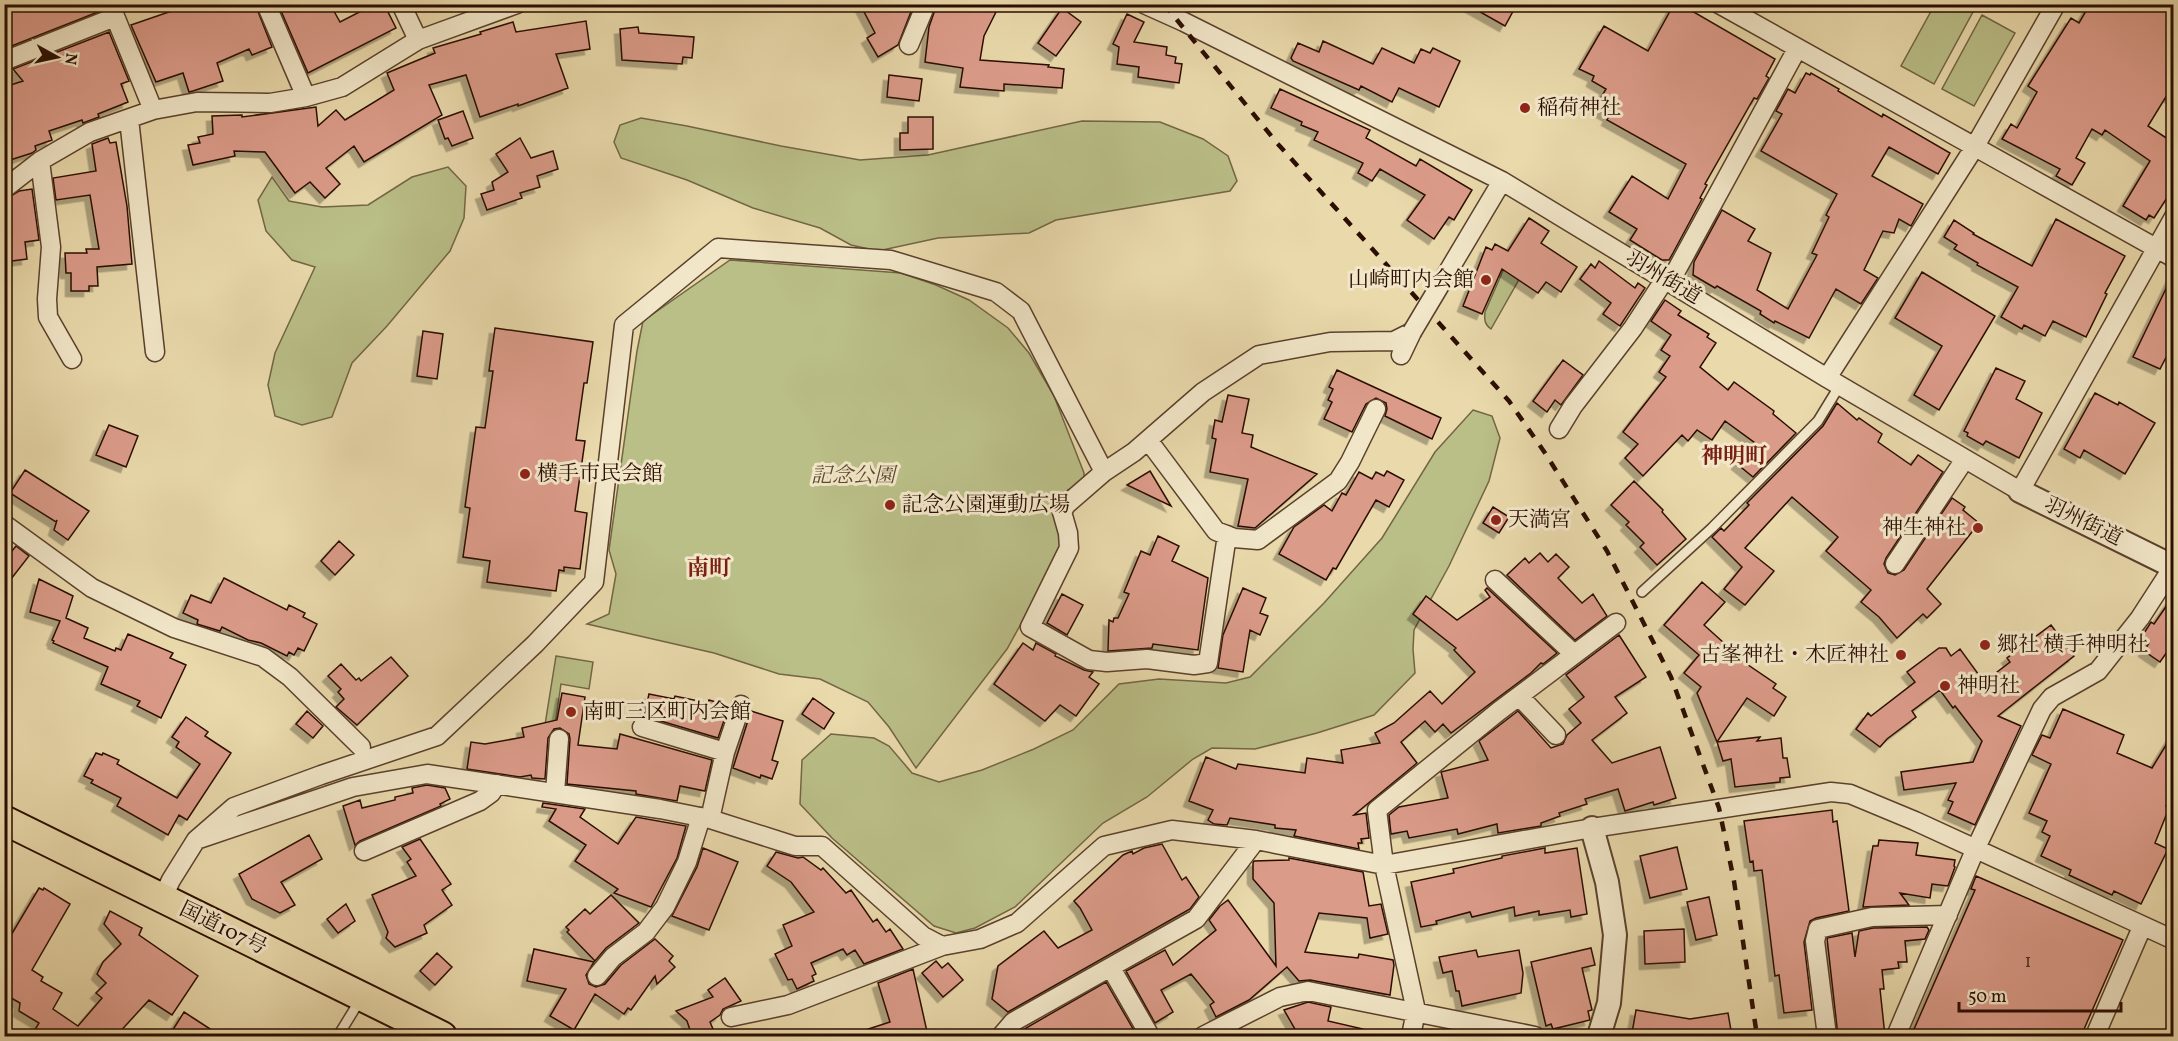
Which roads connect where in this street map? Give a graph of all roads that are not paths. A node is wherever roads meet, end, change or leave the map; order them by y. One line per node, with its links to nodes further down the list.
1 (266, 4): 13 (street)
2 (401, 4): 9 (street)
3 (517, 4): 9 (street)
4 (926, 4): 10 (street)
5 (1144, 4): 18 (street, 羽州街道)
6 (1719, 4): 11 (street)
7 (2056, 4): 16 (street)
8 (112, 11): 12 (street); 14 (street)
9 (418, 40): 13 (street)
10 (909, 45)
11 (1797, 49): 16 (street); 23 (street)
12 (4, 61)
13 (306, 97): 14 (street)
14 (153, 110): 15 (street)
15 (129, 119): 17 (street); 25 (street)
16 (1974, 148): 21 (street); 28 (street)
17 (40, 161): 19 (street); 27 (street)
18 (1502, 181): 23 (street, 羽州街道); 24 (street, bridge)
19 (4, 189)
20 (2174, 217): 21 (street)
21 (2156, 248): 22 (street); 34 (street)
22 (2174, 258)
23 (1667, 280): 28 (street, 羽州街道); 30 (street)
24 (1412, 332): 26 (street); 31 (street)
25 (155, 352)
26 (1401, 355)
27 (72, 359)
28 (1834, 382): 32 (street, 羽州街道); 40 (lane)
29 (1376, 409): 36 (street)
30 (1559, 429)
31 (1148, 440): 33 (street); 36 (street)
32 (1965, 459): 34 (street, 羽州街道); 37 (street)
33 (1104, 472): 36 (street); 55 (street)
34 (2020, 491): 38 (street, 羽州街道)
35 (4, 524): 48 (street)
36 (1227, 536)
37 (1895, 564)
38 (2173, 567): 57 (street)
39 (1495, 580): 42 (street)
40 (1642, 592)
41 (1616, 623): 42 (street)
42 (1574, 654): 43 (street)
43 (1519, 696): 46 (street); 59 (street)
44 (741, 705): 49 (street)
45 (642, 727): 49 (street)
46 (1556, 735)
47 (559, 739): 51 (street)
48 (361, 747)
49 (725, 752): 52 (street)
50 (497, 784): 51 (street); 55 (street); 58 (street)
51 (555, 793): 52 (street)
52 (706, 818): 64 (street); 66 (street)
53 (4, 820): 60 (highway, 国道107号)
54 (1592, 828): 57 (street); 59 (street); 77 (street)
55 (196, 840): 60 (street)
56 (1256, 840): 59 (street); 64 (street); 65 (street)
57 (1975, 850): 61 (street); 62 (street)
58 (364, 851)
59 (1384, 865): 68 (street)
60 (162, 899): 67 (highway, 国道107号)
61 (1948, 915): 78 (street); 79 (street)
62 (2142, 927): 63 (street); 80 (street)
63 (2174, 940)
64 (942, 946): 69 (street)
65 (1111, 968): 72 (street); 73 (street)
66 (597, 976)
67 (362, 997): 70 (lane); 71 (highway, 国道107号)
68 (1416, 1011): 74 (street); 75 (street); 76 (street)
69 (731, 1017)
70 (338, 1036)
71 (442, 1036)
72 (1001, 1036)
73 (1150, 1036)
74 (1203, 1036)
75 (1411, 1036)
76 (1535, 1036)
77 (1599, 1036)
78 (1827, 1036)
79 (1896, 1036)
80 (2095, 1036)

